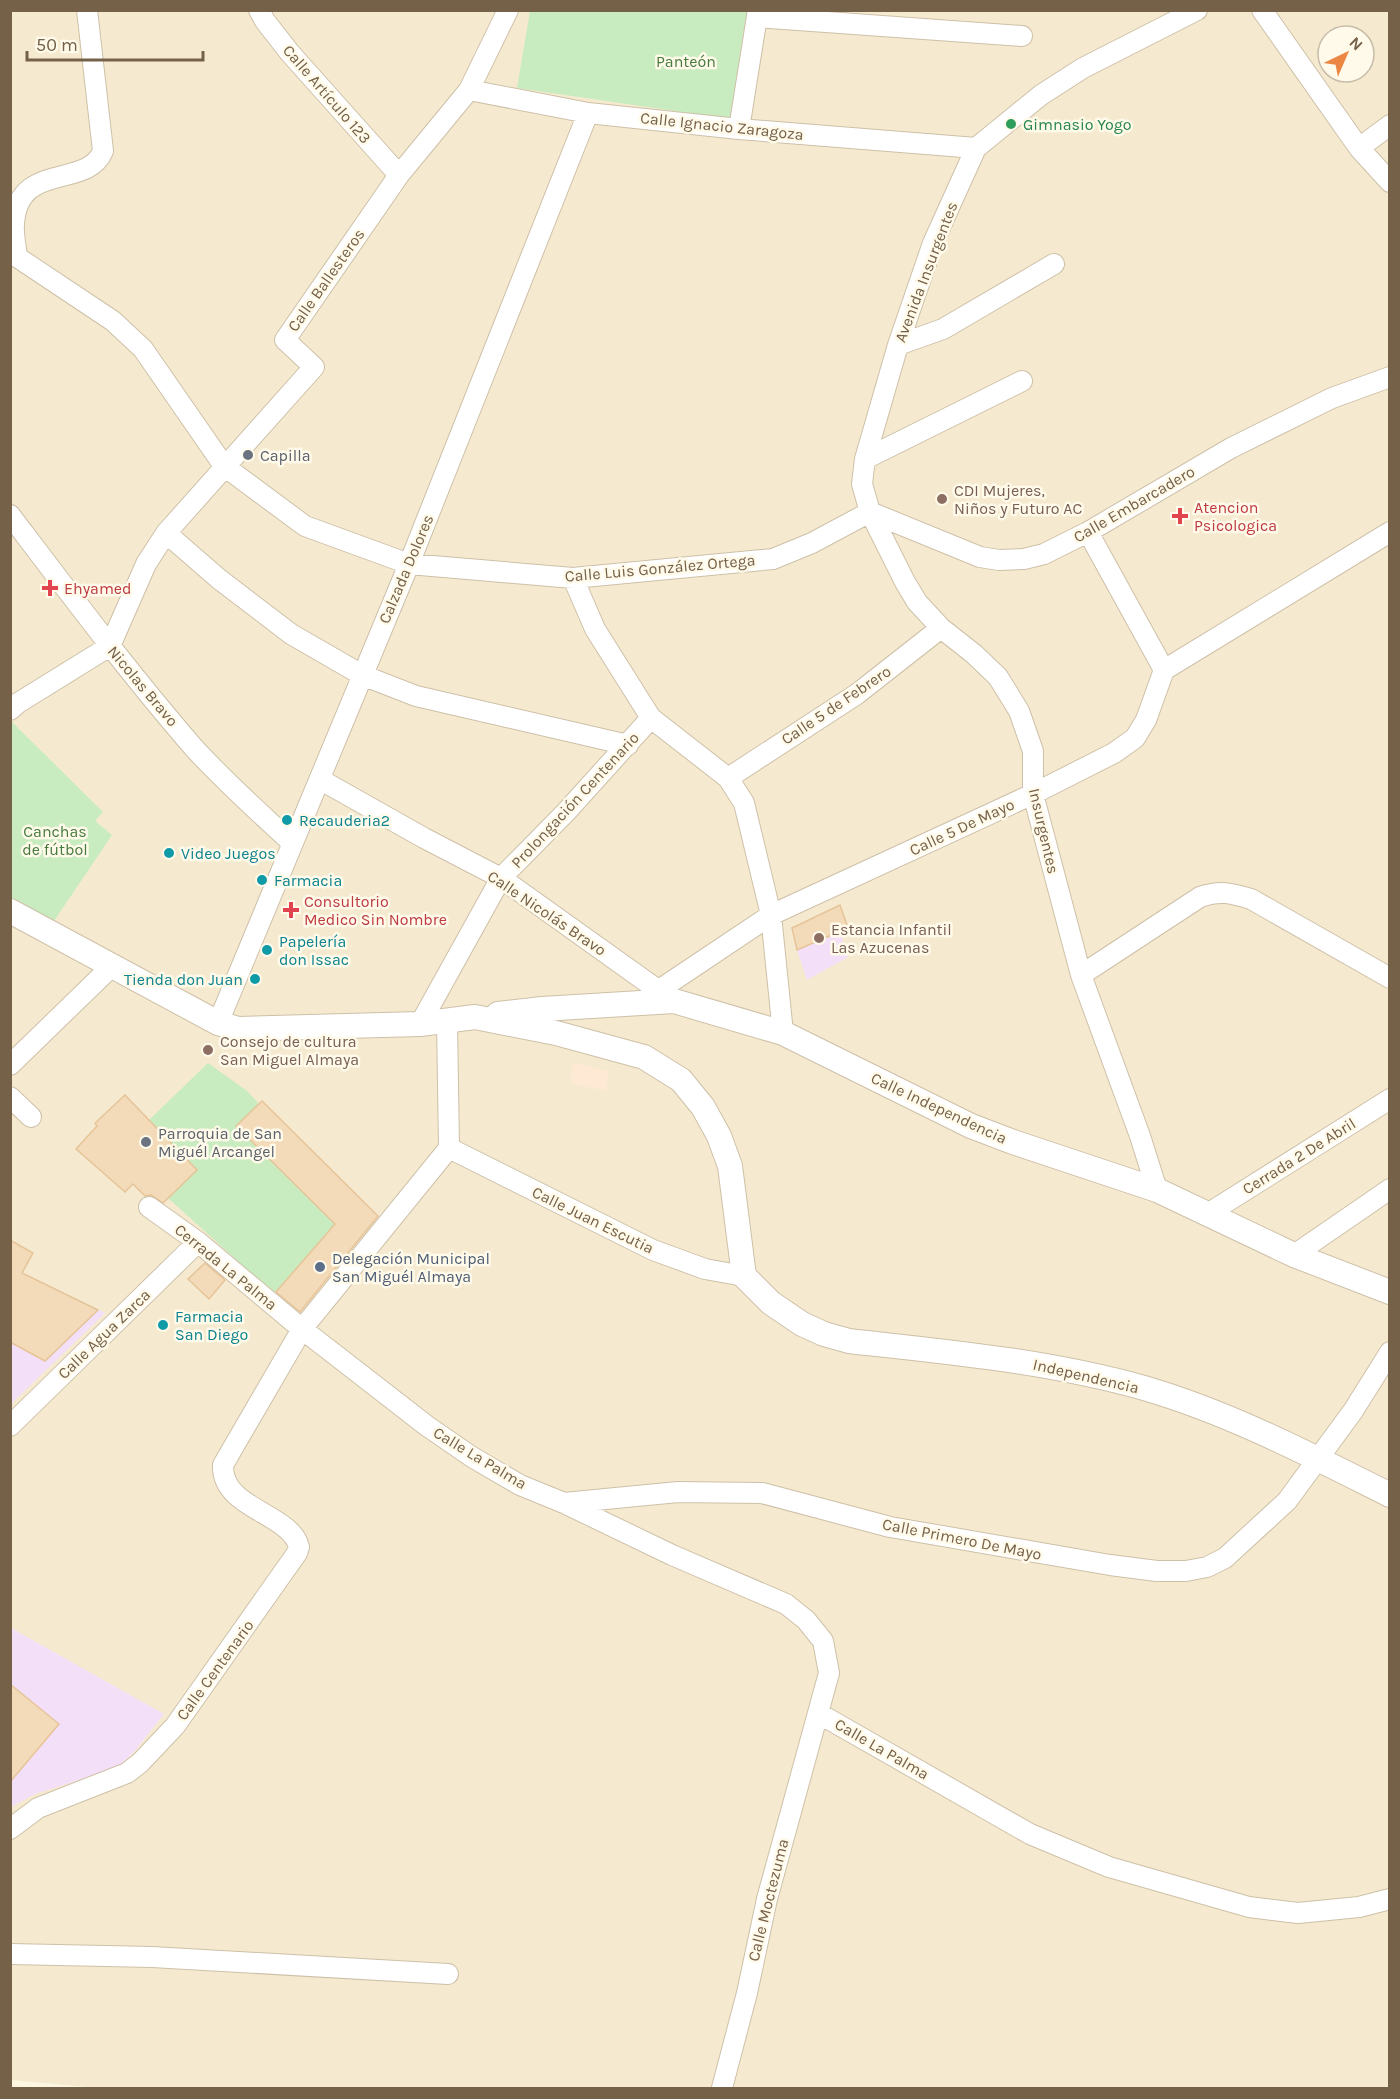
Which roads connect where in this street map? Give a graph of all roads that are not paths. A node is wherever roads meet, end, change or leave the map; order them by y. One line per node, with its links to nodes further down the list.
1 (87, 10): 16 (street)
2 (259, 10): 14 (street, Calle Artículo 123)
3 (508, 10): 8 (street, Calle Ballesteros)
4 (1197, 10): 12 (street, Avenida Insurgentes)
5 (1262, 10): 13 (street)
6 (758, 14): 7 (street); 11 (street)
7 (1022, 36)
8 (469, 90): 9 (street, Calle Ignacio Zaragoza); 14 (street, Calle Ballesteros)
9 (588, 113): 11 (street, Calle Ignacio Zaragoza); 28 (street, Calzada Dolores)
10 (1389, 124): 13 (street)
11 (739, 129): 12 (street, Calle Ignacio Zaragoza)
12 (976, 148): 18 (street, Avenida Insurgentes)
13 (1359, 148): 15 (street)
14 (399, 175): 22 (street, Calle Ballesteros)
15 (1389, 182)
16 (14, 257): 22 (street, Calle Luis González Ortega)
17 (1054, 264): 18 (street)
18 (897, 345): 21 (street, Avenida Insurgentes)
19 (1389, 377): 25 (street, Calle Embarcadero)
20 (1022, 381): 21 (street)
21 (866, 459): 23 (street, Avenida Insurgentes)
22 (224, 466): 27 (street, Calle Ballesteros); 28 (street, Calle Luis González Ortega)
23 (870, 512): 25 (street, Calle Embarcadero); 29 (street, Calle Luis González Ortega); 30 (street, Insurgentes)
24 (10, 515): 31 (street, Nicolas Bravo)
25 (1088, 532): 32 (street)
26 (1389, 532): 32 (street)
27 (166, 533): 31 (street, Calle Ballesteros); 33 (street)
28 (409, 564): 29 (street, Calle Luis González Ortega); 33 (street, Calzada Dolores)
29 (573, 578): 35 (street, Prolongación Centenario)
30 (940, 628): 37 (street, Calle 5 de Febrero); 39 (street, Insurgentes)
31 (110, 646): 34 (street); 40 (street, Nicolas Bravo)
32 (1164, 670): 39 (street, Calle 5 De Mayo)
33 (362, 675): 36 (street); 38 (street, Calzada Dolores)
34 (10, 710)
35 (651, 718): 36 (street, Prolongación Centenario); 37 (street)
36 (628, 746): 41 (street, Prolongación Centenario)
37 (728, 778): 43 (street)
38 (321, 780): 40 (street, Calzada Dolores); 41 (street, Calle Nicolás Bravo)
39 (1033, 794): 43 (street, Calle 5 De Mayo); 45 (street, Insurgentes)
40 (292, 843): 50 (street, Calzada Dolores)
41 (501, 878): 47 (street, Calle Nicolás Bravo); 51 (street, Prolongación Centenario)
42 (10, 911): 44 (street, Calle Independencia)
43 (771, 915): 47 (street, Calle 5 De Mayo); 52 (street)
44 (112, 966): 50 (street, Calle Independencia); 53 (street)
45 (1081, 975): 46 (street); 59 (street, Insurgentes)
46 (1389, 978)
47 (666, 996): 48 (street, Calle Independencia); 52 (street, Calle Independencia)
48 (475, 1017): 49 (street, Calle Independencia); 64 (street, Calle Independencia)
49 (447, 1022): 51 (street, Calle Independencia); 57 (street)
50 (218, 1023): 51 (street, Calle Independencia)
51 (420, 1024)
52 (783, 1032): 59 (street, Calle Independencia)
53 (10, 1065)
54 (10, 1097): 56 (street)
55 (1389, 1099): 61 (street, Cerrada 2 De Abril)
56 (31, 1117)
57 (449, 1148): 64 (street, Calle Juan Escutia); 66 (street)
58 (1389, 1189): 63 (street)
59 (1157, 1190): 61 (street, Calle Independencia)
60 (149, 1207): 62 (street, Cerrada La Palma)
61 (1209, 1213): 63 (street, Calle Independencia)
62 (198, 1242): 66 (street, Cerrada La Palma); 68 (street, Calle Agua Zarca)
63 (1294, 1255): 65 (street, Calle Independencia)
64 (744, 1276): 69 (street, Independencia)
65 (1389, 1292)
66 (302, 1329): 71 (street, Calle La Palma); 73 (street, Calle Centenario)
67 (1389, 1352): 69 (street, Calle Primero De Mayo)
68 (10, 1426)
69 (1318, 1459): 70 (street, Independencia); 71 (street, Calle Primero De Mayo)
70 (1389, 1495)
71 (564, 1503): 72 (street, Calle La Palma)
72 (818, 1713): 74 (street, Calle La Palma); 77 (street, Calle Moctezuma)
73 (10, 1829)
74 (1389, 1899)
75 (10, 1954): 76 (street)
76 (448, 1974)
77 (722, 2088)

